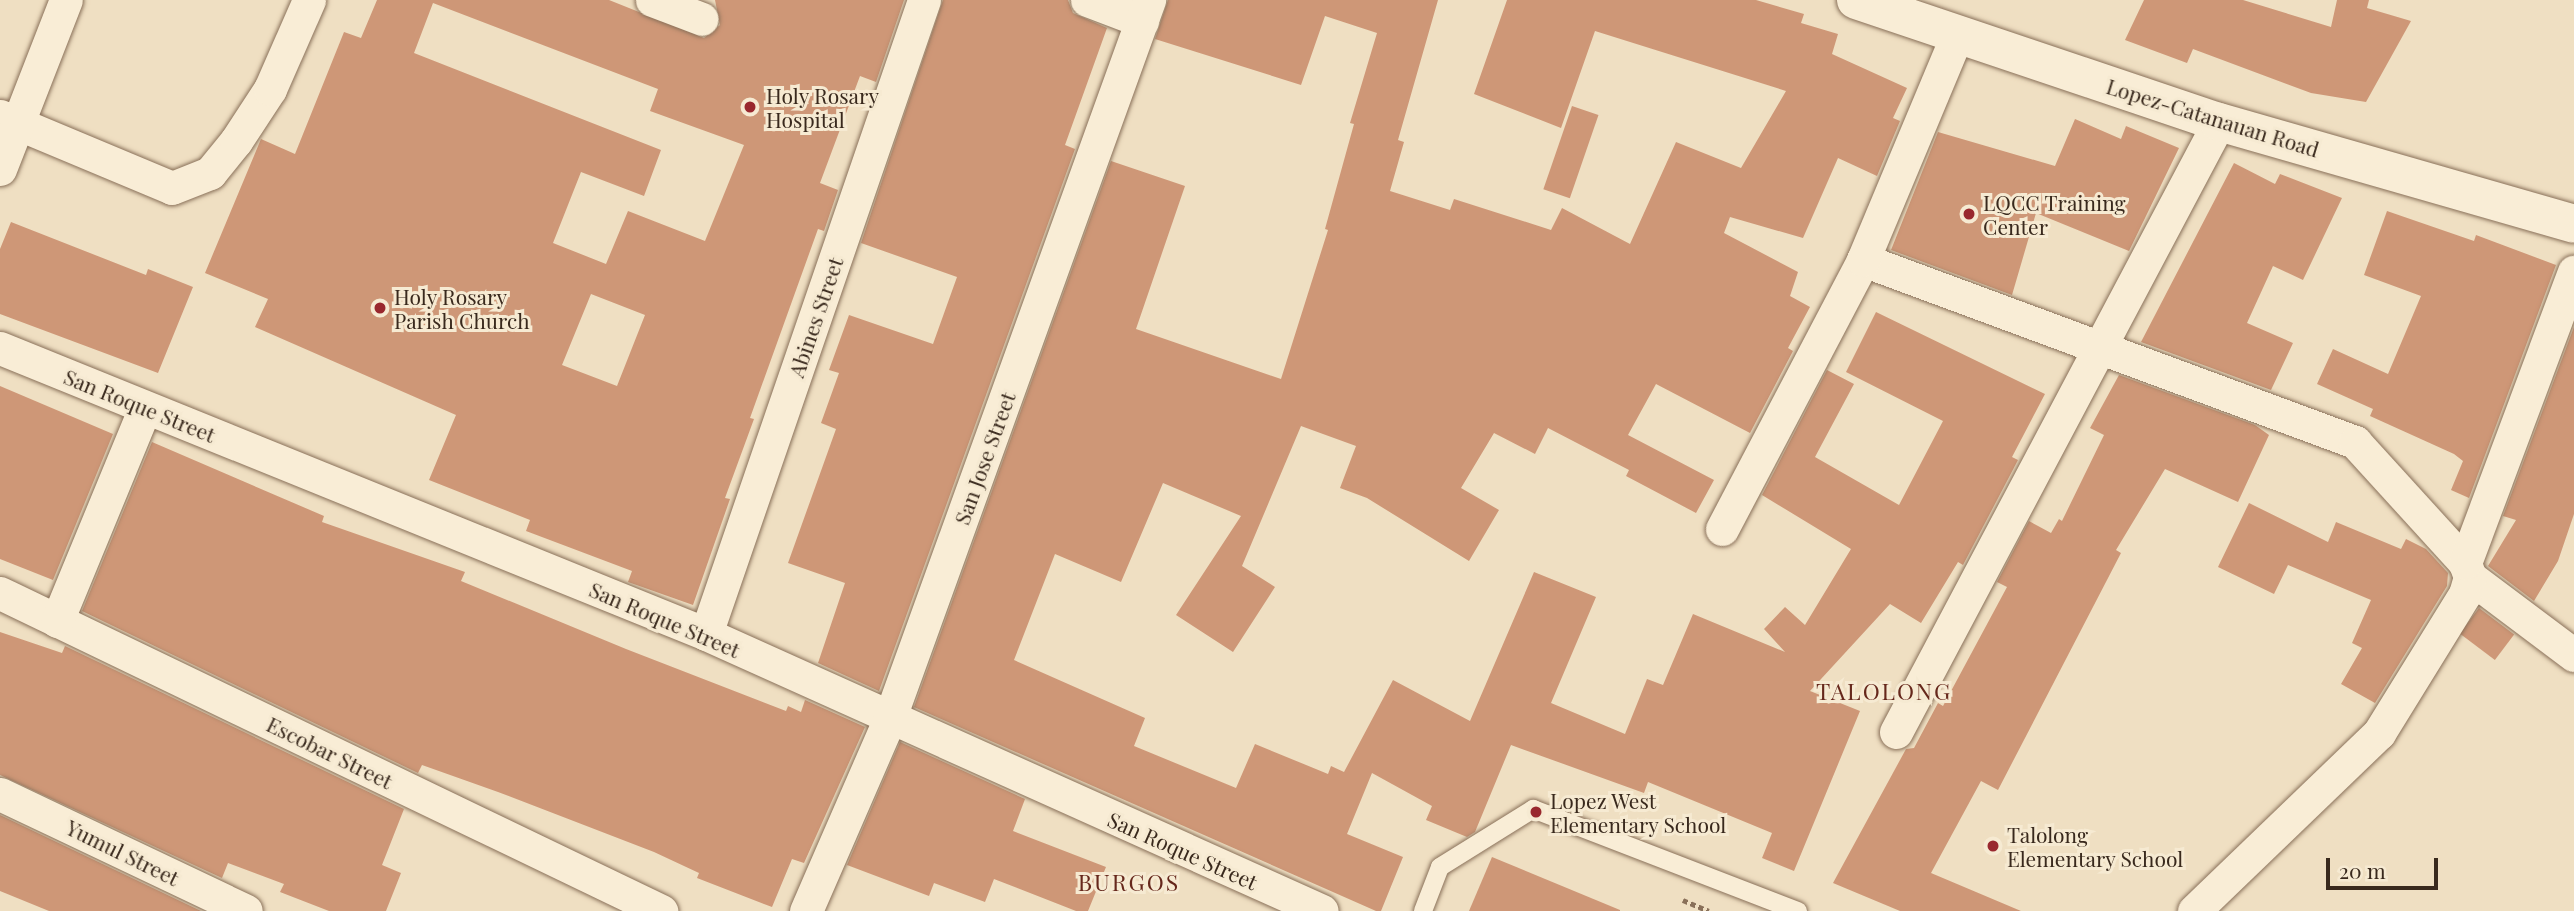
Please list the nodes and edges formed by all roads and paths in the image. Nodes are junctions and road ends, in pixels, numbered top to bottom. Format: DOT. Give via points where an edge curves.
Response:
graph roads {
  1 [pos="66,0"];
  2 [pos="309,0"];
  3 [pos="652,0"];
  4 [pos="924,0"];
  5 [pos="1087,0"];
  6 [pos="1856,0"];
  7 [pos="1145,11"];
  8 [pos="702,19"];
  9 [pos="1957,35"];
  10 [pos="10,120"];
  11 [pos="2219,122"];
  12 [pos="0,169"];
  13 [pos="2574,224"];
  14 [pos="1863,260"];
  15 [pos="2574,272"];
  16 [pos="2104,346"];
  17 [pos="0,348"];
  18 [pos="145,407"];
  19 [pos="1722,529"];
  20 [pos="2467,570"];
  21 [pos="0,593"];
  22 [pos="57,621"];
  23 [pos="706,634"];
  24 [pos="2574,654"];
  25 [pos="889,720"];
  26 [pos="1896,732"];
  27 [pos="0,794"];
  28 [pos="246,911"];
  29 [pos="661,911"];
  30 [pos="806,911"];
  31 [pos="1322,911"];
  32 [pos="1423,911"];
  33 [pos="1798,911"];
  34 [pos="2194,911"];
  1 -- 10 [label="street"];
  2 -- 10 [label="street" via="270,89 210,173 172,188"];
  3 -- 8 [label="street"];
  4 -- 23 [label="street, Abines Street"];
  5 -- 7 [label="street"];
  6 -- 9 [label="main road, Lopez-Catanauan Road"];
  7 -- 25 [label="street, San Jose Street"];
  9 -- 11 [label="main road, Lopez-Catanauan Road"];
  9 -- 14 [label="street"];
  10 -- 12 [label="street"];
  11 -- 13 [label="main road, Lopez-Catanauan Road"];
  11 -- 16 [label="street"];
  14 -- 16 [label="street"];
  14 -- 19 [label="street"];
  15 -- 20 [label="street"];
  16 -- 20 [label="street" via="2355,442"];
  16 -- 26 [label="street"];
  17 -- 18 [label="street, San Roque Street"];
  18 -- 22 [label="street"];
  18 -- 23 [label="street, San Roque Street"];
  20 -- 24 [label="street"];
  20 -- 34 [label="street" via="2465,594 2379,733"];
  21 -- 22 [label="street, Escobar Street"];
  22 -- 29 [label="street, Escobar Street"];
  23 -- 25 [label="street, San Roque Street"];
  25 -- 30 [label="street, San Jose Street"];
  25 -- 31 [label="street, San Roque Street"];
  27 -- 28 [label="street, Yumul Street"];
  32 -- 33 [label="lane" via="1440,867 1533,809"];
}
